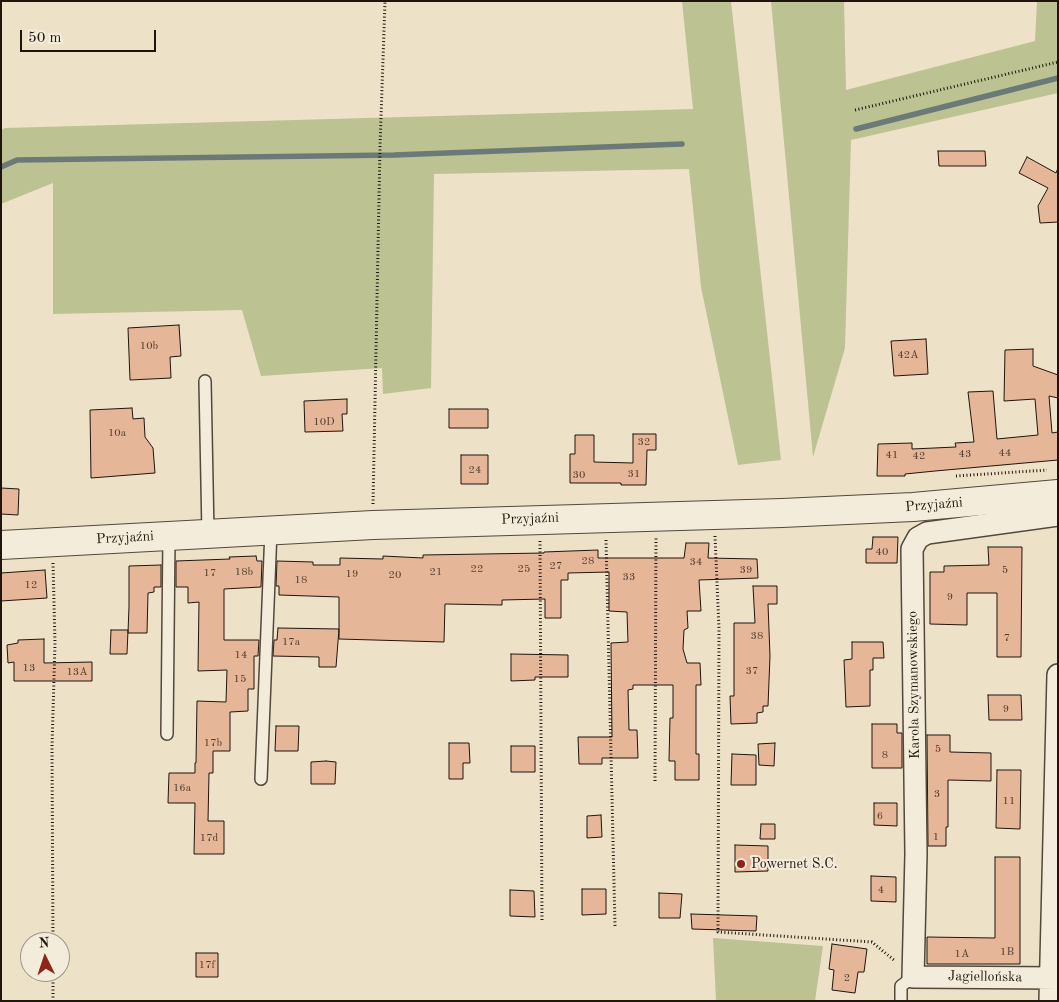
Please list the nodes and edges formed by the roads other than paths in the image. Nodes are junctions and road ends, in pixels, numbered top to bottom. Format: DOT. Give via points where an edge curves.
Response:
graph roads {
  1 [pos="205,381"];
  2 [pos="1056,482"];
  3 [pos="1058,515"];
  4 [pos="270,530"];
  5 [pos="208,534"];
  6 [pos="169,536"];
  7 [pos="1,545"];
  8 [pos="1058,675"];
  9 [pos="167,734"];
  10 [pos="261,779"];
  11 [pos="1056,893"];
  12 [pos="912,977"];
  13 [pos="1054,978"];
  14 [pos="901,1001"];
  15 [pos="1050,1001"];
  1 -- 5 [label="lane"];
  2 -- 4 [label="street, Przyjaźni" via="913,507"];
  3 -- 12 [label="street, Karola Szymanowskiego" via="927,533 918,538 912,549 916,854"];
  4 -- 5 [label="street, Przyjaźni"];
  4 -- 10 [label="lane"];
  5 -- 6 [label="street, Przyjaźni"];
  6 -- 7 [label="street, Przyjaźni"];
  6 -- 9 [label="lane"];
  8 -- 11 [label="street"];
  11 -- 13 [label="street"];
  12 -- 13 [label="street, Jagiellońska"];
  12 -- 14 [label="lane" via="901,986"];
  13 -- 15 [label="street"];
}
